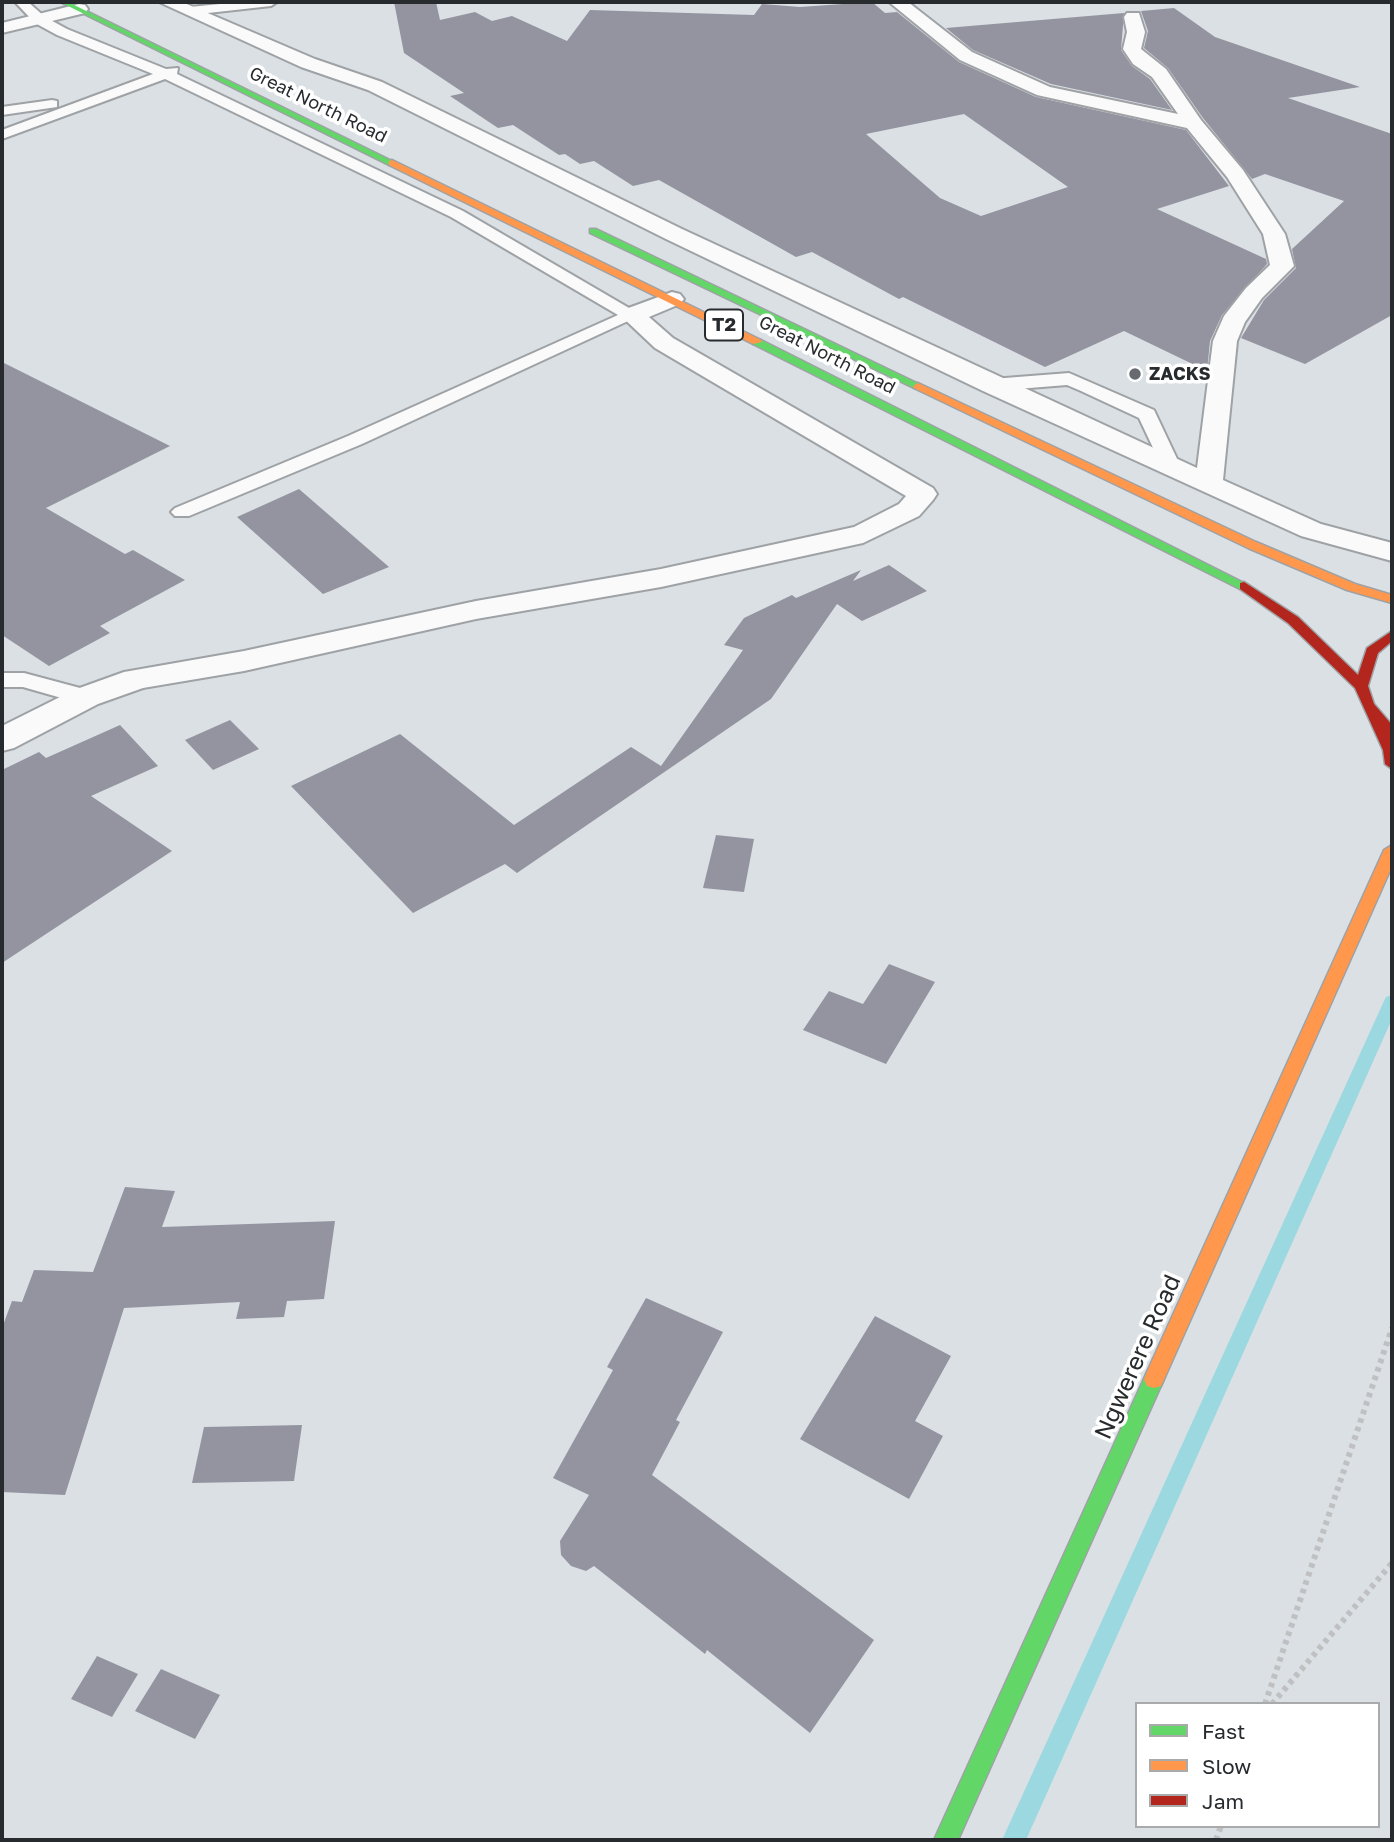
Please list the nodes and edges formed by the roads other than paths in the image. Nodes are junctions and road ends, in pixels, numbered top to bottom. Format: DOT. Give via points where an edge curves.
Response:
graph roads {
  1 [pos="21,2"];
  2 [pos="271,2"];
  3 [pos="898,2"];
  4 [pos="71,6"];
  5 [pos="179,6"];
  6 [pos="1133,17"];
  7 [pos="40,20"];
  8 [pos="2,28"];
  9 [pos="193,65"];
  10 [pos="166,74"];
  11 [pos="100,98"];
  12 [pos="2,111"];
  13 [pos="1194,124"];
  14 [pos="2,135"];
  15 [pos="575,222"];
  16 [pos="673,299"];
  17 [pos="632,315"];
  18 [pos="992,385"];
  19 [pos="1168,463"];
  20 [pos="1209,482"];
  21 [pos="182,512"];
  22 [pos="1392,552"];
  23 [pos="1392,599"];
  24 [pos="1392,635"];
  25 [pos="2,680"];
  26 [pos="1361,687"];
  27 [pos="86,697"];
  28 [pos="1368,705"];
  29 [pos="1392,734"];
  30 [pos="2,740"];
  31 [pos="1392,764"];
  32 [pos="1392,849"];
  33 [pos="1392,883"];
  34 [pos="1373,892"];
  35 [pos="946,1840"];
  1 -- 7 [label="lane"];
  2 -- 5 [label="lane"];
  3 -- 13 [label="street" via="966,56 1044,91"];
  4 -- 7 [label="street"];
  4 -- 9 [label="main road, Great North Road / T2"];
  5 -- 18 [label="street" via="308,64 375,86"];
  6 -- 13 [label="street" via="1132,49 1159,73"];
  7 -- 8 [label="street"];
  7 -- 10 [label="lane"];
  9 -- 10 [label="lane"];
  9 -- 16 [label="main road, Great North Road / T2"];
  10 -- 11 [label="lane"];
  10 -- 17 [label="lane" via="457,214"];
  11 -- 12 [label="lane"];
  11 -- 14 [label="lane"];
  13 -- 20 [label="street" via="1236,174 1273,234 1282,266 1240,312 1225,341"];
  15 -- 23 [label="main road, Great North Road / T2" via="1252,545 1351,587"];
  16 -- 17 [label="street"];
  16 -- 26 [label="main road, Great North Road / T2" via="1253,591 1293,620"];
  17 -- 21 [label="lane"];
  17 -- 27 [label="street" via="664,343 923,494 909,510 863,534 661,578 476,610 244,661 136,679"];
  18 -- 19 [label="street"];
  18 -- 19 [label="lane" via="1069,379 1112,398 1147,414"];
  19 -- 20 [label="street"];
  20 -- 22 [label="street" via="1311,530"];
  24 -- 26 [label="main road" via="1372,651"];
  25 -- 27 [label="lane" via="24,680"];
  26 -- 28 [label="main road"];
  27 -- 30 [label="street"];
  28 -- 29 [label="main road"];
  28 -- 31 [label="main road"];
  32 -- 34 [label="main road, Ngwerere Road"];
  33 -- 34 [label="main road"];
  34 -- 35 [label="main road, Ngwerere Road"];
}
